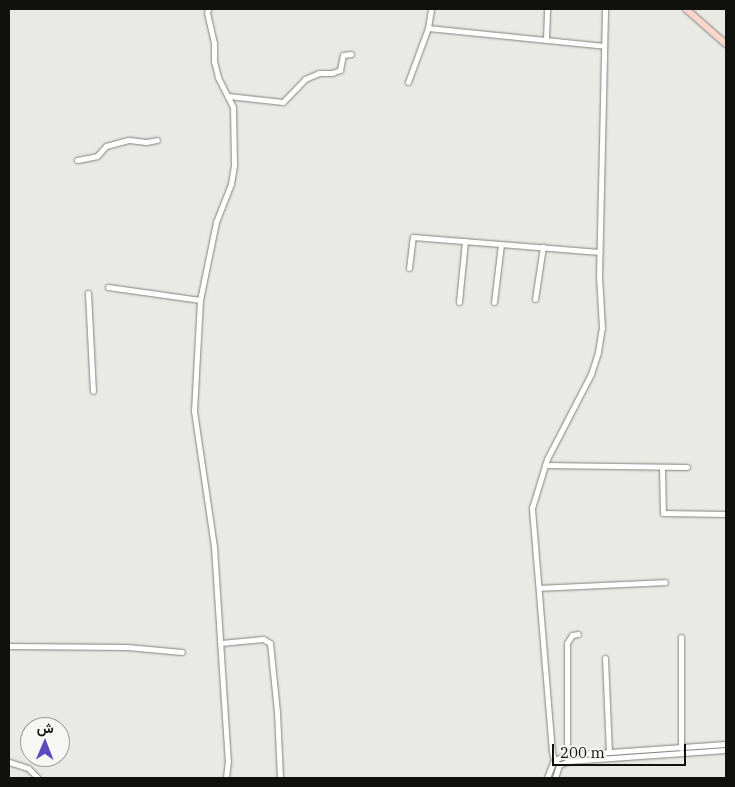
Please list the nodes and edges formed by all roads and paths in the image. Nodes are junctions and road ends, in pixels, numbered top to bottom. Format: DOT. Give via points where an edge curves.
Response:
graph roads {
  1 [pos="431,9"];
  2 [pos="547,9"];
  3 [pos="605,9"];
  4 [pos="686,9"];
  5 [pos="206,10"];
  6 [pos="428,28"];
  7 [pos="546,39"];
  8 [pos="726,44"];
  9 [pos="604,46"];
  10 [pos="351,54"];
  11 [pos="408,82"];
  12 [pos="228,96"];
  13 [pos="156,140"];
  14 [pos="76,160"];
  15 [pos="465,241"];
  16 [pos="501,244"];
  17 [pos="543,247"];
  18 [pos="600,252"];
  19 [pos="409,268"];
  20 [pos="108,287"];
  21 [pos="88,293"];
  22 [pos="535,299"];
  23 [pos="200,300"];
  24 [pos="458,302"];
  25 [pos="494,302"];
  26 [pos="93,391"];
  27 [pos="545,465"];
  28 [pos="662,467"];
  29 [pos="687,467"];
  30 [pos="726,514"];
  31 [pos="665,582"];
  32 [pos="539,588"];
  33 [pos="578,634"];
  34 [pos="682,637"];
  35 [pos="221,643"];
  36 [pos="9,646"];
  37 [pos="182,652"];
  38 [pos="605,658"];
  39 [pos="726,744"];
  40 [pos="681,748"];
  41 [pos="726,750"];
  42 [pos="609,752"];
  43 [pos="567,755"];
  44 [pos="554,760"];
  45 [pos="9,762"];
  46 [pos="560,766"];
  47 [pos="38,778"];
  48 [pos="226,778"];
  49 [pos="280,778"];
  50 [pos="547,778"];
  51 [pos="555,778"];
  1 -- 6 [label="street"];
  2 -- 7 [label="street"];
  3 -- 9 [label="street"];
  4 -- 8 [label="main road"];
  5 -- 12 [label="street" via="218,77"];
  6 -- 7 [label="street"];
  6 -- 11 [label="street"];
  7 -- 9 [label="street"];
  9 -- 18 [label="street"];
  10 -- 12 [label="street" via="344,55 340,70 305,79 283,102"];
  12 -- 23 [label="street" via="234,125 234,164 231,184 216,222"];
  13 -- 14 [label="street" via="129,140 106,146 97,156"];
  15 -- 16 [label="street"];
  15 -- 19 [label="street" via="413,237"];
  15 -- 24 [label="street"];
  16 -- 17 [label="street"];
  16 -- 25 [label="street"];
  17 -- 18 [label="street"];
  17 -- 22 [label="street"];
  18 -- 27 [label="street" via="602,328 598,352 591,374"];
  20 -- 23 [label="street"];
  21 -- 26 [label="street"];
  23 -- 35 [label="street" via="194,410 214,547"];
  27 -- 28 [label="street"];
  27 -- 32 [label="street" via="532,508"];
  28 -- 29 [label="street"];
  28 -- 30 [label="street" via="663,513"];
  31 -- 32 [label="street"];
  32 -- 44 [label="street"];
  33 -- 43 [label="street" via="572,635 567,643"];
  34 -- 40 [label="street"];
  35 -- 48 [label="street" via="228,761"];
  35 -- 49 [label="street" via="263,639 270,643"];
  36 -- 37 [label="street" via="127,647"];
  38 -- 42 [label="street"];
  39 -- 40 [label="street"];
  40 -- 42 [label="street"];
  41 -- 46 [label="street" via="577,760"];
  42 -- 43 [label="street"];
  43 -- 44 [label="street"];
  44 -- 46 [label="street"];
  44 -- 50 [label="street"];
  45 -- 47 [label="street" via="28,768"];
  46 -- 51 [label="street"];
}
